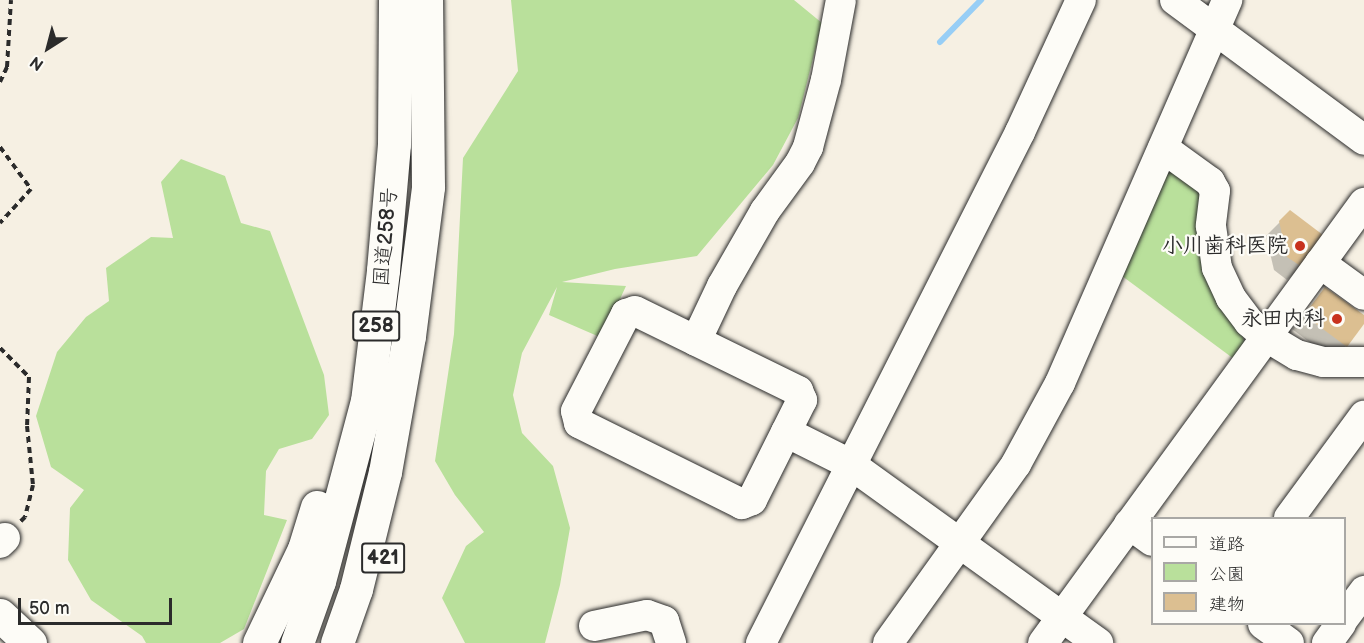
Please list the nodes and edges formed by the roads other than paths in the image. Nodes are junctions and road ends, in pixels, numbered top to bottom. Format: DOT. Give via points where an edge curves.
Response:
graph roads {
  1 [pos="395,0"];
  2 [pos="426,0"];
  3 [pos="841,0"];
  4 [pos="1081,0"];
  5 [pos="1175,0"];
  6 [pos="1227,0"];
  7 [pos="1215,29"];
  8 [pos="1364,140"];
  9 [pos="1163,148"];
  10 [pos="1364,203"];
  11 [pos="1320,263"];
  12 [pos="1364,295"];
  13 [pos="1265,336"];
  14 [pos="696,341"];
  15 [pos="1364,362"];
  16 [pos="367,401"];
  17 [pos="1364,416"];
  18 [pos="786,432"];
  19 [pos="850,464"];
  20 [pos="385,472"];
  21 [pos="1151,517"];
  22 [pos="1151,517"];
  23 [pos="1290,517"];
  24 [pos="1141,533"];
  25 [pos="961,545"];
  26 [pos="1364,591"];
  27 [pos="0,615"];
  28 [pos="1346,615"];
  29 [pos="1062,617"];
  30 [pos="1264,625"];
  31 [pos="1340,625"];
  32 [pos="594,626"];
  33 [pos="30,643"];
  34 [pos="259,643"];
  35 [pos="297,643"];
  36 [pos="338,643"];
  37 [pos="361,643"];
  38 [pos="671,643"];
  39 [pos="761,643"];
  40 [pos="888,643"];
  41 [pos="1043,643"];
  42 [pos="1098,643"];
  43 [pos="1289,643"];
  44 [pos="1327,643"];
  1 -- 16 [label="highway, 国道258号 / 258" via="394,144"];
  2 -- 20 [label="highway, 国道258号 / 258" via="428,187 409,336"];
  3 -- 14 [label="street" via="808,147 765,211"];
  4 -- 19 [label="street" via="1020,132"];
  5 -- 7 [label="street"];
  6 -- 7 [label="street"];
  7 -- 8 [label="street"];
  7 -- 9 [label="street"];
  9 -- 13 [label="street" via="1210,182 1215,191 1212,226 1217,268 1240,310"];
  9 -- 25 [label="street" via="1060,383 1016,464"];
  10 -- 11 [label="street"];
  11 -- 12 [label="street"];
  11 -- 13 [label="street"];
  13 -- 15 [label="street" via="1309,359"];
  13 -- 22 [label="street"];
  14 -- 18 [label="street" via="798,391 802,399"];
  14 -- 18 [label="street" via="636,311 626,314 576,411 579,423 742,504 752,500"];
  16 -- 34 [label="highway" via="332,457 304,549"];
  16 -- 35 [label="highway, 国道258号 / 258" via="319,581"];
  17 -- 23 [label="street"];
  18 -- 19 [label="street"];
  19 -- 25 [label="street"];
  19 -- 39 [label="street"];
  20 -- 36 [label="highway, 国道258号 / 258" via="356,589"];
  20 -- 37 [label="highway, 421" via="389,533"];
  21 -- 24 [label="street"];
  24 -- 29 [label="street"];
  25 -- 29 [label="street"];
  25 -- 40 [label="street"];
  26 -- 28 [label="street"];
  27 -- 33 [label="highway"];
  29 -- 41 [label="street"];
  29 -- 42 [label="street"];
  30 -- 43 [label="street"];
  31 -- 44 [label="street"];
  32 -- 38 [label="street" via="647,615 664,621"];
}
